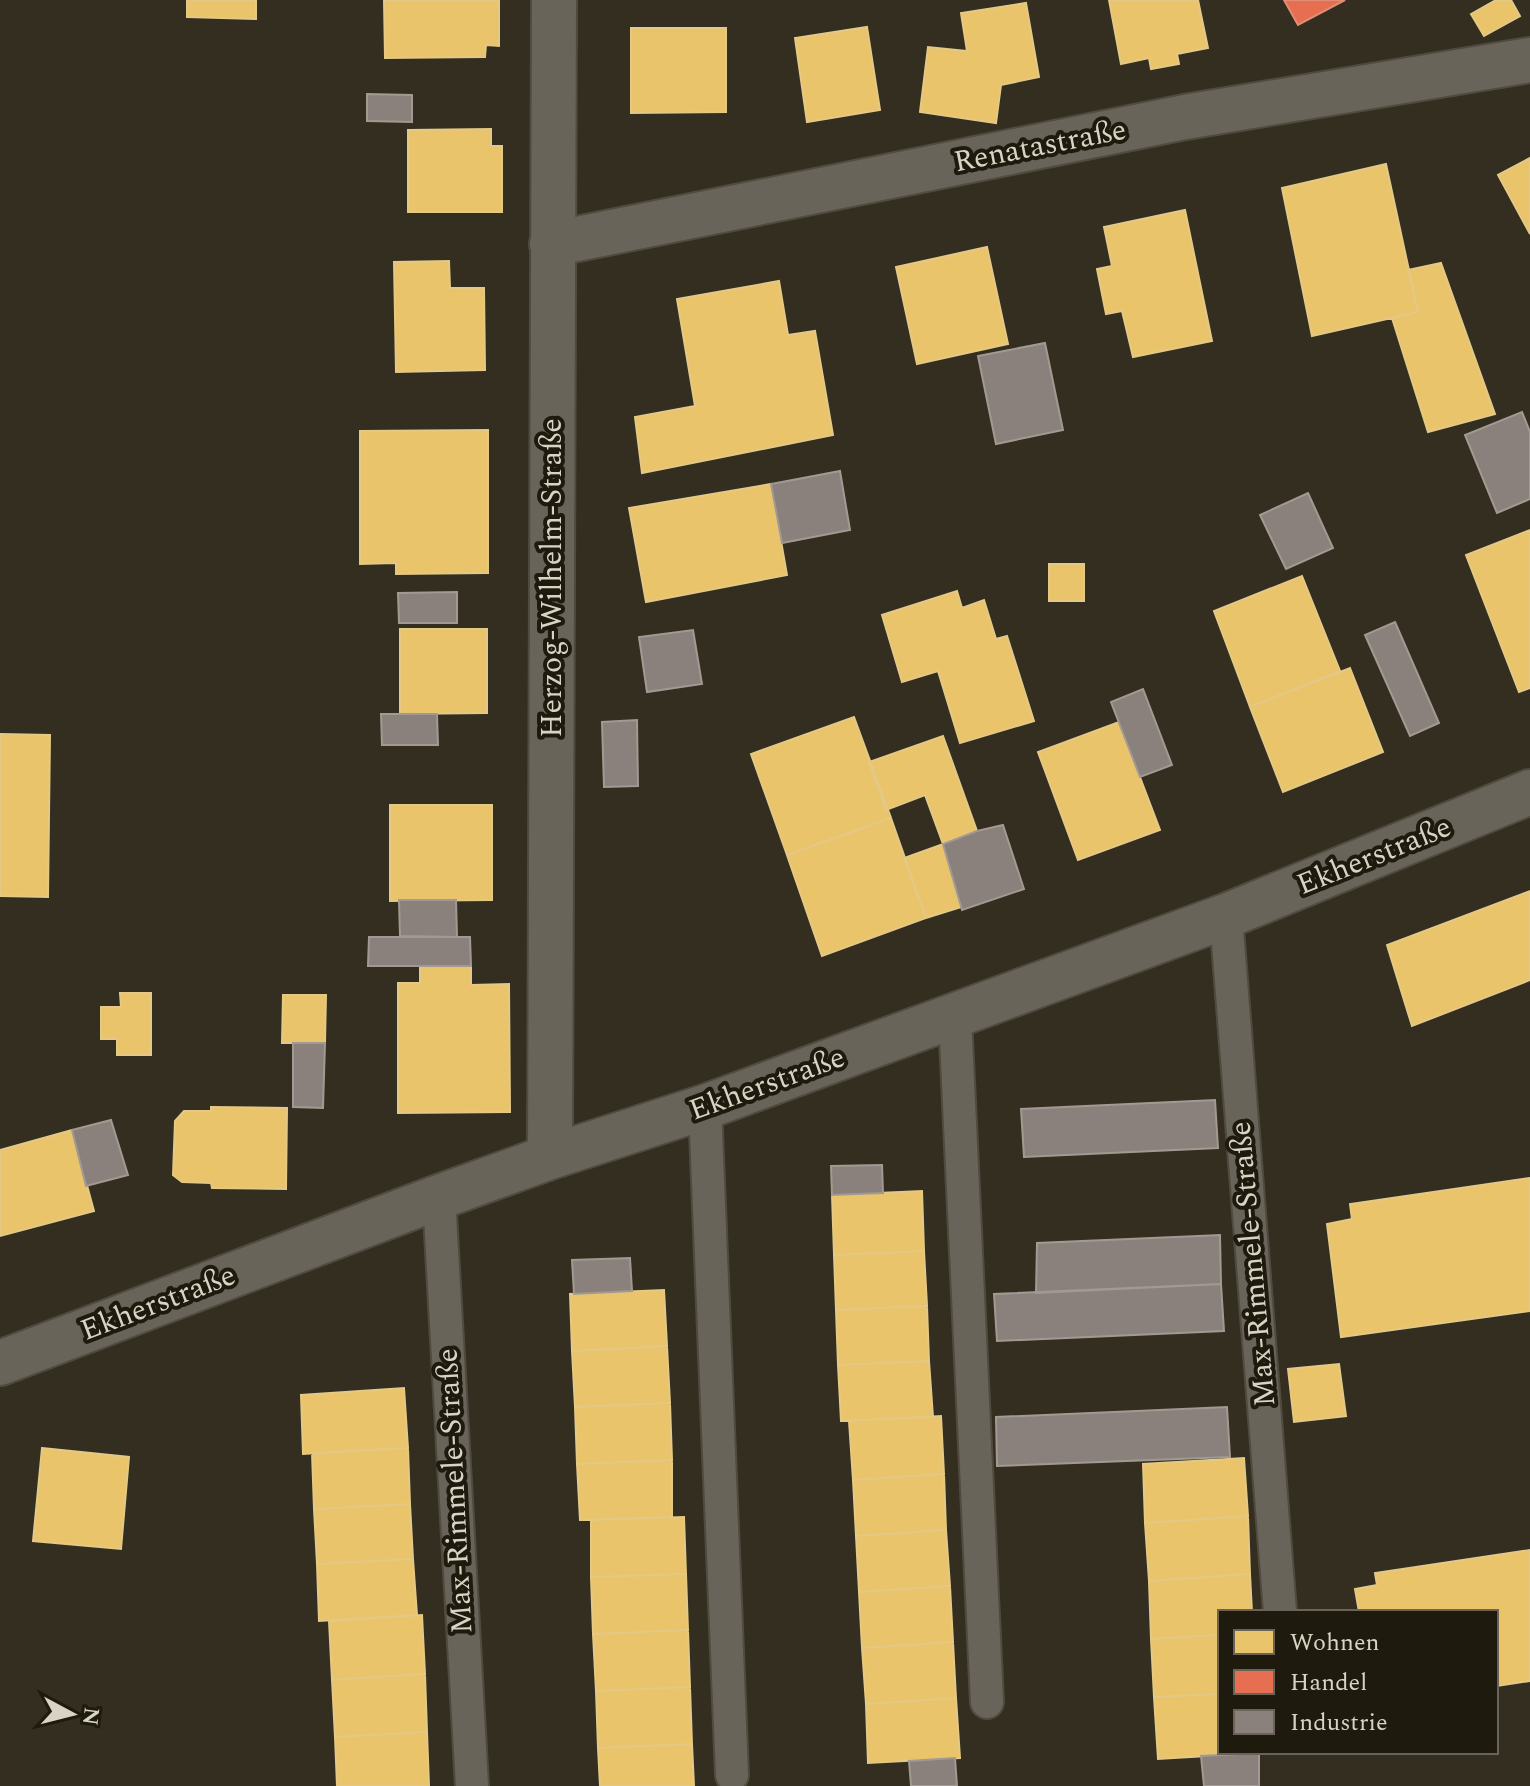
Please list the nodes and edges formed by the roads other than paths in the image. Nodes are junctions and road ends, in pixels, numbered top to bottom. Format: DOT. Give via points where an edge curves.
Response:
graph roads {
  1 [pos="554,0"];
  2 [pos="1530,60"];
  3 [pos="552,244"];
  4 [pos="1530,792"];
  5 [pos="1226,916"];
  6 [pos="955,1017"];
  7 [pos="705,1107"];
  8 [pos="550,1157"];
  9 [pos="439,1197"];
  10 [pos="0,1363"];
  11 [pos="1280,1610"];
  12 [pos="987,1702"];
  13 [pos="732,1775"];
  14 [pos="472,1786"];
  1 -- 3 [label="street, Herzog-Wilhelm-Straße"];
  2 -- 3 [label="street, Renatastraße" via="1185,117"];
  3 -- 8 [label="street, Herzog-Wilhelm-Straße"];
  4 -- 5 [label="street, Ekherstraße"];
  5 -- 6 [label="street, Ekherstraße"];
  5 -- 11 [label="lane, Max-Rimmele-Straße"];
  6 -- 7 [label="street, Ekherstraße"];
  6 -- 12 [label="lane"];
  7 -- 8 [label="street, Ekherstraße"];
  7 -- 13 [label="lane"];
  8 -- 9 [label="street, Ekherstraße"];
  9 -- 10 [label="street, Ekherstraße"];
  9 -- 14 [label="lane, Max-Rimmele-Straße"];
}
